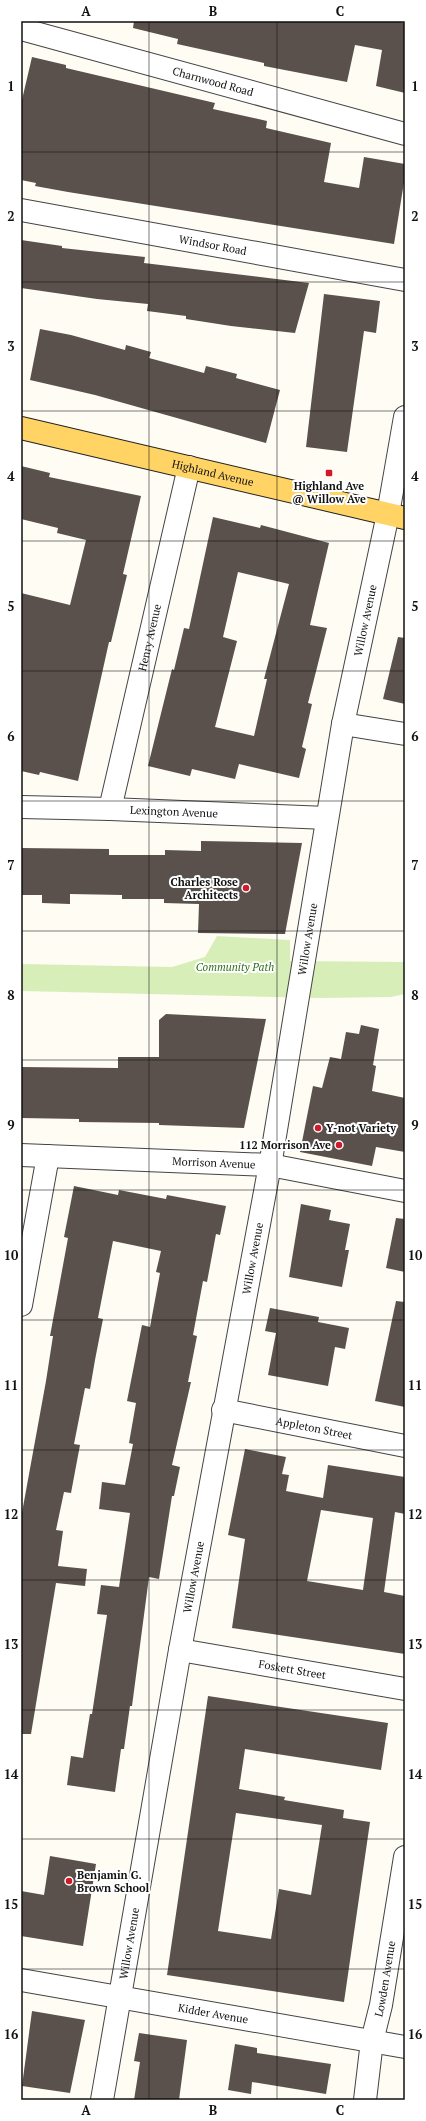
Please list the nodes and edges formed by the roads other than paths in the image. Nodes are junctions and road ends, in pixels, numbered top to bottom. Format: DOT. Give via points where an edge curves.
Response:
graph roads {
  1 [pos="21,29"];
  2 [pos="405,134"];
  3 [pos="21,210"];
  4 [pos="405,280"];
  5 [pos="405,417"];
  6 [pos="21,428"];
  7 [pos="189,467"];
  8 [pos="396,516"];
  9 [pos="343,724"];
  10 [pos="405,734"];
  11 [pos="21,807"];
  12 [pos="110,809"];
  13 [pos="327,818"];
  14 [pos="21,1155"];
  15 [pos="48,1156"];
  16 [pos="270,1165"];
  17 [pos="405,1191"];
  18 [pos="21,1305"];
  19 [pos="224,1410"];
  20 [pos="405,1446"];
  21 [pos="180,1650"];
  22 [pos="405,1689"];
  23 [pos="405,1857"];
  24 [pos="21,1980"];
  25 [pos="120,1998"];
  26 [pos="372,2041"];
  27 [pos="405,2047"];
  28 [pos="102,2100"];
  29 [pos="365,2100"];
  1 -- 2 [label="street, Charnwood Road"];
  3 -- 4 [label="street, Windsor Road"];
  5 -- 8 [label="street, Willow Avenue"];
  6 -- 7 [label="main road, Highland Avenue"];
  7 -- 8 [label="main road, Highland Avenue"];
  7 -- 12 [label="street, Henry Avenue"];
  8 -- 9 [label="street, Willow Avenue"];
  9 -- 10 [label="street"];
  9 -- 13 [label="street, Willow Avenue"];
  11 -- 12 [label="street, Lexington Avenue"];
  12 -- 13 [label="street, Lexington Avenue"];
  13 -- 16 [label="street, Willow Avenue"];
  14 -- 15 [label="street, Morrison Avenue"];
  15 -- 16 [label="street, Morrison Avenue"];
  15 -- 18 [label="street"];
  16 -- 17 [label="street, Morrison Avenue"];
  16 -- 19 [label="street, Willow Avenue"];
  19 -- 20 [label="street, Appleton Street"];
  19 -- 21 [label="street, Willow Avenue"];
  21 -- 22 [label="street, Foskett Street"];
  21 -- 25 [label="street, Willow Avenue"];
  23 -- 26 [label="street, Lowden Avenue" via="381,2005"];
  24 -- 25 [label="street, Kidder Avenue"];
  25 -- 26 [label="street, Kidder Avenue"];
  25 -- 28 [label="street, Willow Avenue"];
  26 -- 27 [label="street, Kidder Avenue"];
  26 -- 29 [label="street, Lowden Avenue"];
}
